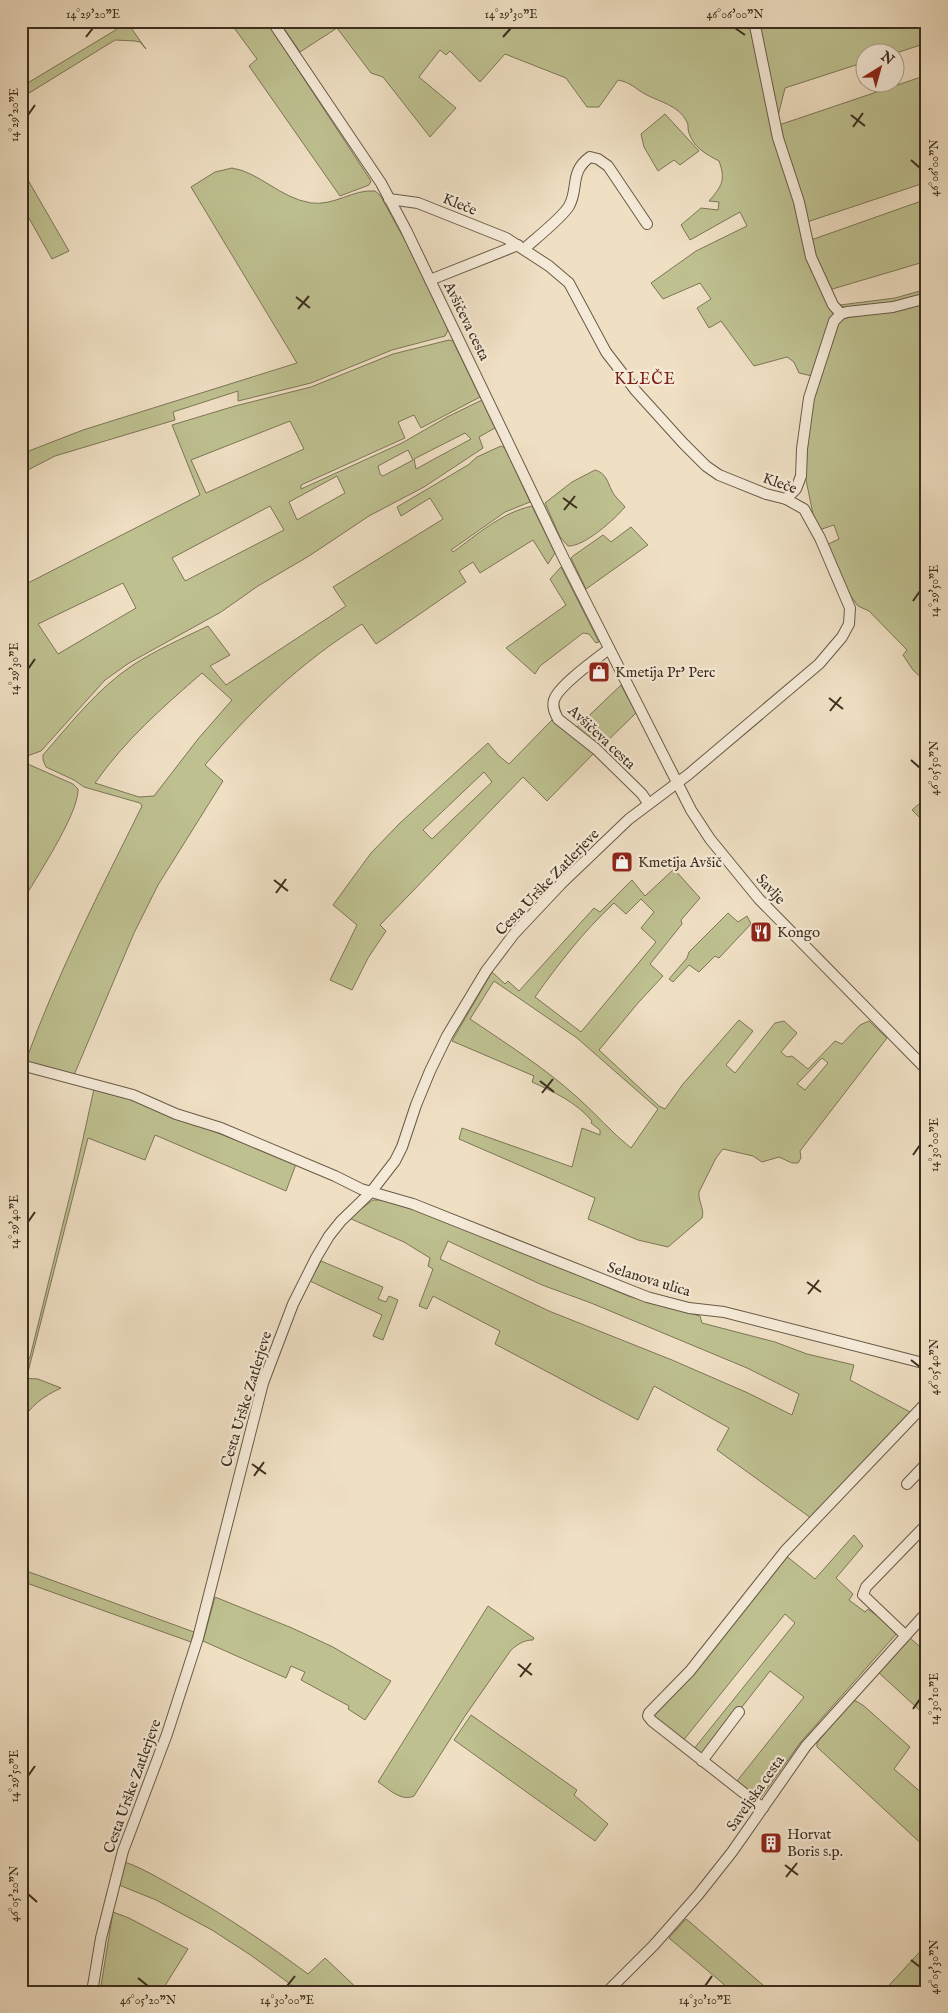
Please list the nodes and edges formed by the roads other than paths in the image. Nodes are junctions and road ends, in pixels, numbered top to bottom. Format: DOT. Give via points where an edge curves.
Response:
graph roads {
  1 [pos="272,21"];
  2 [pos="754,21"];
  3 [pos="390,199"];
  4 [pos="647,224"];
  5 [pos="521,247"];
  6 [pos="430,280"];
  7 [pos="927,298"];
  8 [pos="841,314"];
  9 [pos="786,499"];
  10 [pos="609,649"];
  11 [pos="677,783"];
  12 [pos="648,803"];
  13 [pos="21,1065"];
  14 [pos="926,1067"];
  15 [pos="371,1192"];
  16 [pos="927,1364"];
  17 [pos="927,1402"];
  18 [pos="927,1463"];
  19 [pos="907,1484"];
  20 [pos="927,1524"];
  21 [pos="927,1612"];
  22 [pos="906,1635"];
  23 [pos="739,1712"];
  24 [pos="702,1760"];
  25 [pos="763,1808"];
  26 [pos="608,1991"];
  27 [pos="92,1992"];
  1 -- 3 [label="street, Avšičeva cesta"];
  2 -- 8 [label="street" via="778,138 799,202 811,257 833,305"];
  3 -- 5 [label="street, Kleče" via="418,203"];
  3 -- 6 [label="street, Avšičeva cesta"];
  4 -- 5 [label="street" via="608,166 590,157 578,172 569,206"];
  5 -- 6 [label="street"];
  5 -- 9 [label="street, Kleče" via="569,283 606,352 636,391 706,466 718,475"];
  6 -- 10 [label="street, Avšičeva cesta"];
  7 -- 8 [label="street" via="893,307"];
  8 -- 9 [label="street" via="834,321 827,339 809,398 801,476 796,489"];
  9 -- 11 [label="street, Kleče" via="808,515 850,608 849,624 820,664"];
  10 -- 11 [label="street, Avšičeva cesta"];
  10 -- 12 [label="street, Avšičeva cesta" via="561,689 554,700 555,713 564,725 616,768"];
  11 -- 12 [label="street, Cesta Urške Zatlerjeve"];
  11 -- 14 [label="street, Savlje" via="702,828 741,879"];
  12 -- 15 [label="street, Cesta Urške Zatlerjeve" via="536,910 486,971 430,1071 395,1161"];
  13 -- 15 [label="street, Selanova ulica" via="133,1095 176,1114 221,1128"];
  15 -- 16 [label="street, Selanova ulica" via="413,1204 647,1297 689,1308 724,1312"];
  15 -- 27 [label="street, Cesta Urške Zatlerjeve" via="328,1236 276,1345 243,1458 198,1638 167,1734 123,1851 101,1938"];
  17 -- 24 [label="street" via="791,1544 690,1671 649,1712 652,1721"];
  18 -- 19 [label="street"];
  20 -- 22 [label="street" via="866,1587 863,1595"];
  21 -- 22 [label="street, Saveljska cesta"];
  22 -- 25 [label="street, Saveljska cesta" via="806,1746"];
  23 -- 24 [label="street"];
  24 -- 25 [label="street"];
  25 -- 26 [label="street, Saveljska cesta" via="693,1902"];
}
